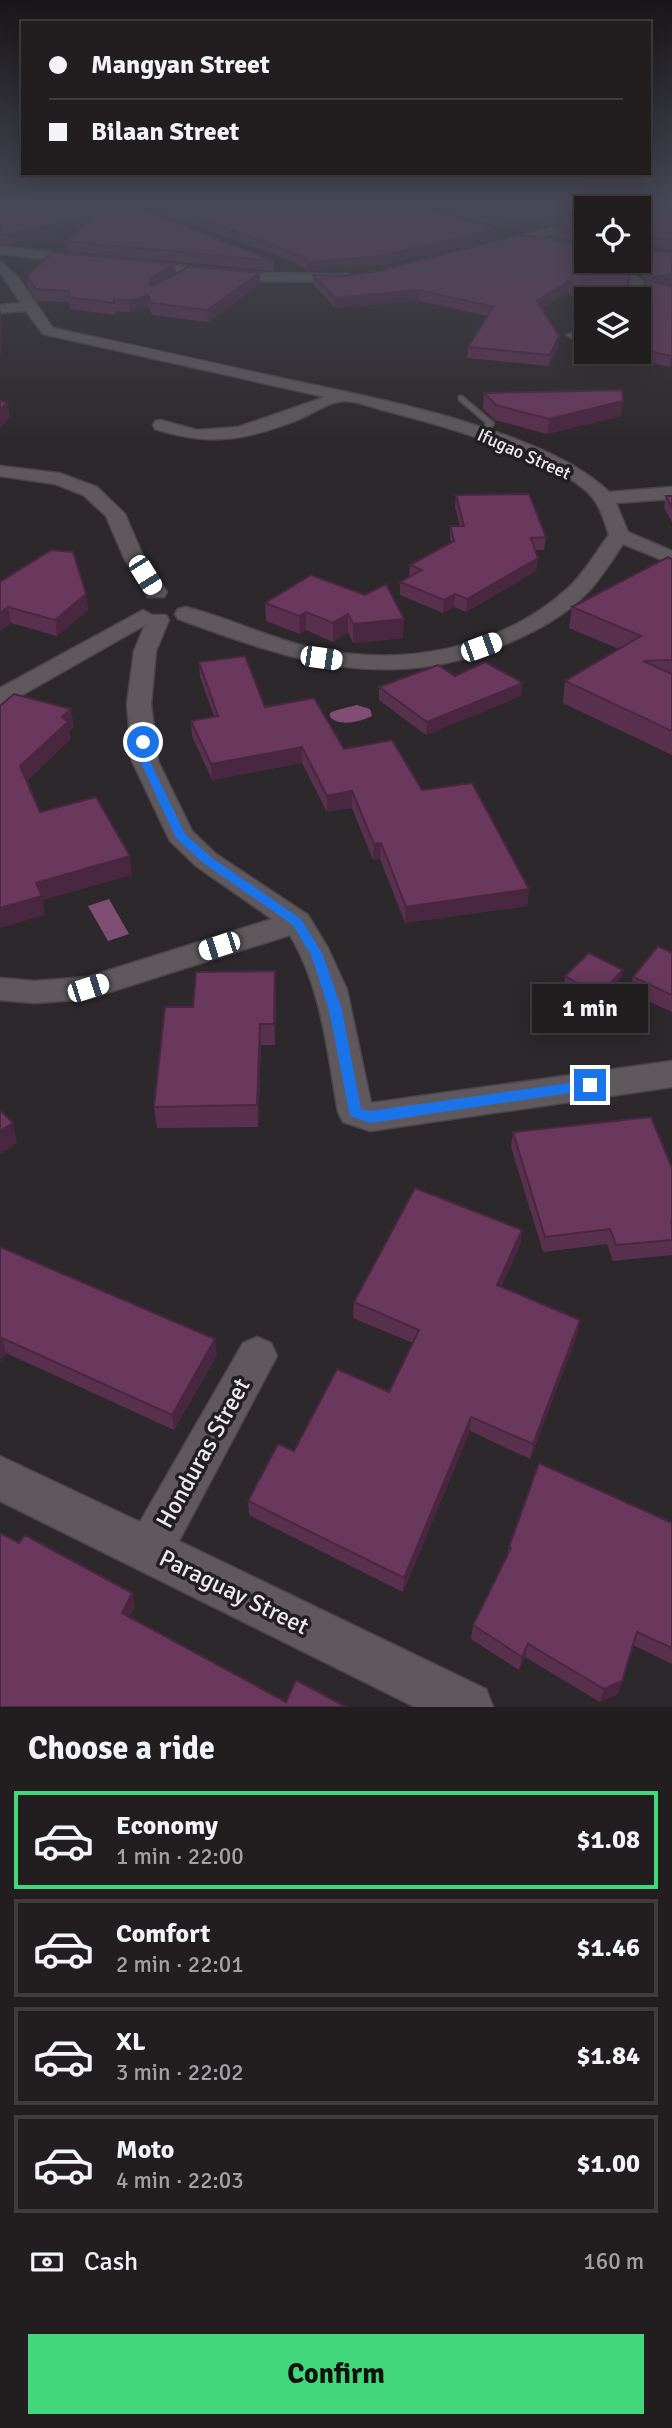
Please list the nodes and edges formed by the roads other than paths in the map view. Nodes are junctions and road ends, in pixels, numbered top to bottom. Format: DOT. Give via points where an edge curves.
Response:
graph roads {
  1 [pos="21,285"];
  2 [pos="30,307"];
  3 [pos="0,309"];
  4 [pos="342,396"];
  5 [pos="462,398"];
  6 [pos="161,425"];
  7 [pos="483,436"];
  8 [pos="0,471"];
  9 [pos="672,493"];
  10 [pos="604,498"];
  11 [pos="618,535"];
  12 [pos="672,558"];
  13 [pos="175,597"];
  14 [pos="151,618"];
  15 [pos="0,698"];
  16 [pos="297,922"];
  17 [pos="0,989"];
  18 [pos="672,1074"];
  19 [pos="257,1356"];
  20 [pos="0,1478"];
  21 [pos="149,1551"];
  22 [pos="468,1707"];
  1 -- 2 [label="street, Ifugao Street"];
  2 -- 3 [label="street"];
  2 -- 4 [label="street, Ifugao Street" via="48,331 60,335"];
  4 -- 6 [label="street" via="227,434 198,435"];
  4 -- 7 [label="street, Ifugao Street" via="430,417"];
  5 -- 7 [label="lane" via="491,423"];
  7 -- 10 [label="street, Ifugao Street" via="547,460"];
  8 -- 13 [label="street" via="59,479 90,491 115,514 134,558"];
  9 -- 10 [label="street"];
  10 -- 11 [label="street"];
  11 -- 12 [label="street"];
  11 -- 13 [label="street" via="581,587 547,615 497,641 420,662 380,666 271,645"];
  13 -- 14 [label="street"];
  13 -- 14 [label="street" via="135,601 134,610"];
  14 -- 15 [label="street"];
  14 -- 16 [label="street" via="139,704 145,761 162,799 180,835 206,860"];
  16 -- 17 [label="street" via="88,988"];
  16 -- 18 [label="street" via="331,990 353,1110 370,1117"];
  19 -- 21 [label="street, Honduras Street"];
  20 -- 21 [label="street, Paraguay Street"];
  21 -- 22 [label="street, Paraguay Street"];
}
